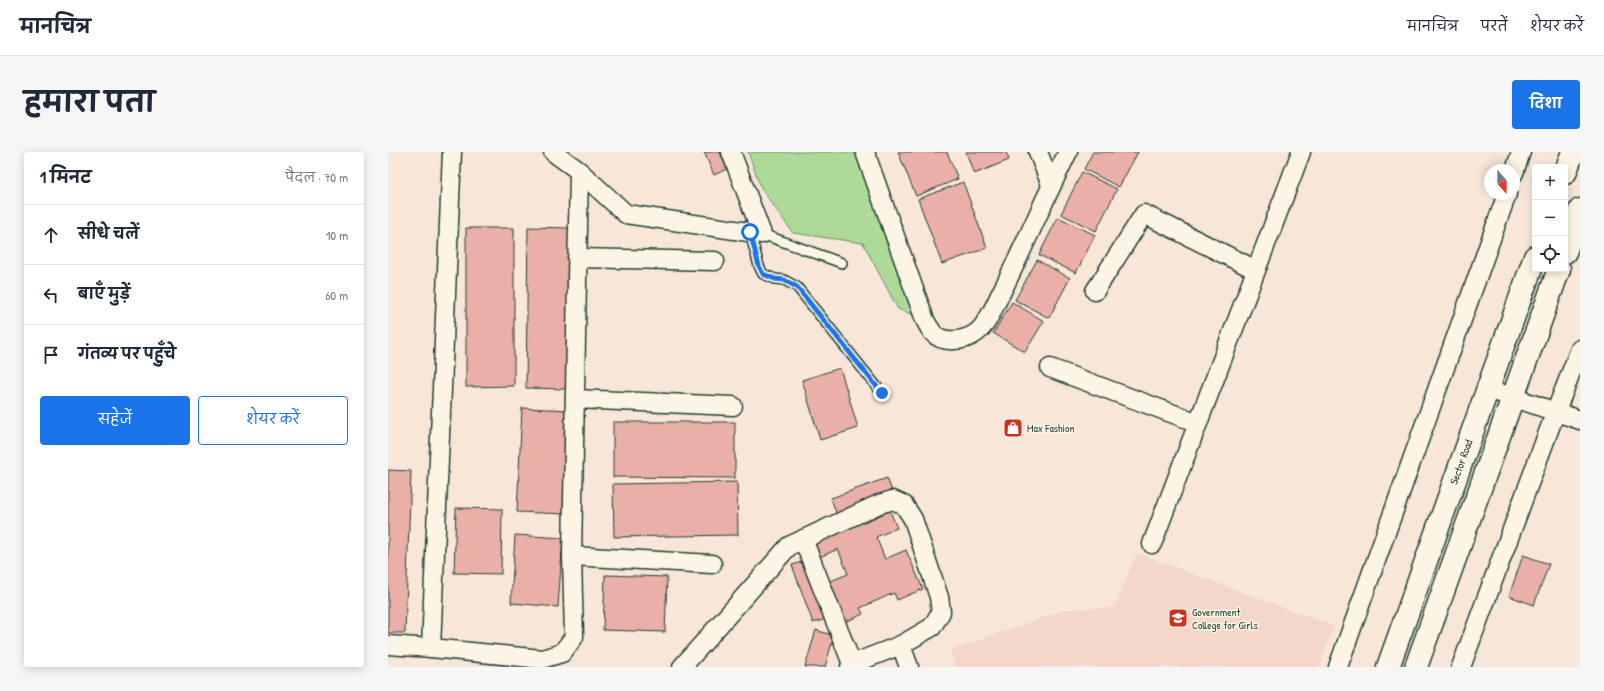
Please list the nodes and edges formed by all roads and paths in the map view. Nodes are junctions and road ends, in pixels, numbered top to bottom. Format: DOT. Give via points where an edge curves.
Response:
graph roads {
  1 [pos="452,152"];
  2 [pos="552,152"];
  3 [pos="731,152"];
  4 [pos="865,152"];
  5 [pos="1038,152"];
  6 [pos="1068,152"];
  7 [pos="1301,152"];
  8 [pos="1521,152"];
  9 [pos="1573,152"];
  10 [pos="1517,164"];
  11 [pos="1568,165"];
  12 [pos="579,171"];
  13 [pos="1051,185"];
  14 [pos="1505,200"];
  15 [pos="1580,210"];
  16 [pos="756,234"];
  17 [pos="1568,244"];
  18 [pos="578,258"];
  19 [pos="715,261"];
  20 [pos="842,263"];
  21 [pos="1532,265"];
  22 [pos="1256,270"];
  23 [pos="1558,272"];
  24 [pos="1095,291"];
  25 [pos="1580,349"];
  26 [pos="1050,368"];
  27 [pos="1488,389"];
  28 [pos="882,393"];
  29 [pos="1513,397"];
  30 [pos="575,399"];
  31 [pos="734,406"];
  32 [pos="1556,411"];
  33 [pos="1580,420"];
  34 [pos="1198,423"];
  35 [pos="803,539"];
  36 [pos="1152,544"];
  37 [pos="572,556"];
  38 [pos="712,564"];
  39 [pos="388,645"];
  40 [pos="901,645"];
  41 [pos="431,648"];
  42 [pos="851,666"];
  43 [pos="682,667"];
  44 [pos="909,667"];
  45 [pos="1338,667"];
  46 [pos="1388,667"];
  47 [pos="1416,667"];
  48 [pos="1461,667"];
  1 -- 41 [label="street"];
  2 -- 12 [label="street"];
  3 -- 16 [label="street"];
  4 -- 13 [label="street" via="925,320 934,334 946,339 960,340 976,334 982,327 1012,272"];
  5 -- 13 [label="street"];
  6 -- 13 [label="street"];
  7 -- 22 [label="street"];
  8 -- 10 [label="street"];
  9 -- 11 [label="main road"];
  12 -- 16 [label="street" via="626,214"];
  12 -- 18 [label="street"];
  14 -- 45 [label="street"];
  15 -- 17 [label="main road"];
  16 -- 20 [label="lane"];
  16 -- 28 [label="lane" via="759,266 763,274 797,287"];
  18 -- 19 [label="street"];
  18 -- 30 [label="street"];
  21 -- 27 [label="main road, Sector Road"];
  22 -- 24 [label="street" via="1144,214"];
  22 -- 34 [label="street"];
  23 -- 29 [label="main road"];
  25 -- 32 [label="street"];
  26 -- 34 [label="street"];
  27 -- 29 [label="street"];
  27 -- 46 [label="main road, Sector Road"];
  29 -- 32 [label="street"];
  29 -- 47 [label="main road"];
  30 -- 31 [label="street"];
  30 -- 37 [label="street"];
  32 -- 33 [label="street"];
  32 -- 48 [label="street"];
  34 -- 36 [label="street"];
  35 -- 40 [label="street" via="879,504 893,500 904,505 913,519 939,597 941,612 932,627"];
  35 -- 42 [label="street"];
  35 -- 43 [label="street" via="789,546"];
  37 -- 38 [label="street"];
  37 -- 41 [label="street" via="574,636 562,653 542,659"];
  39 -- 41 [label="street"];
  40 -- 42 [label="street"];
  40 -- 44 [label="street"];
}
